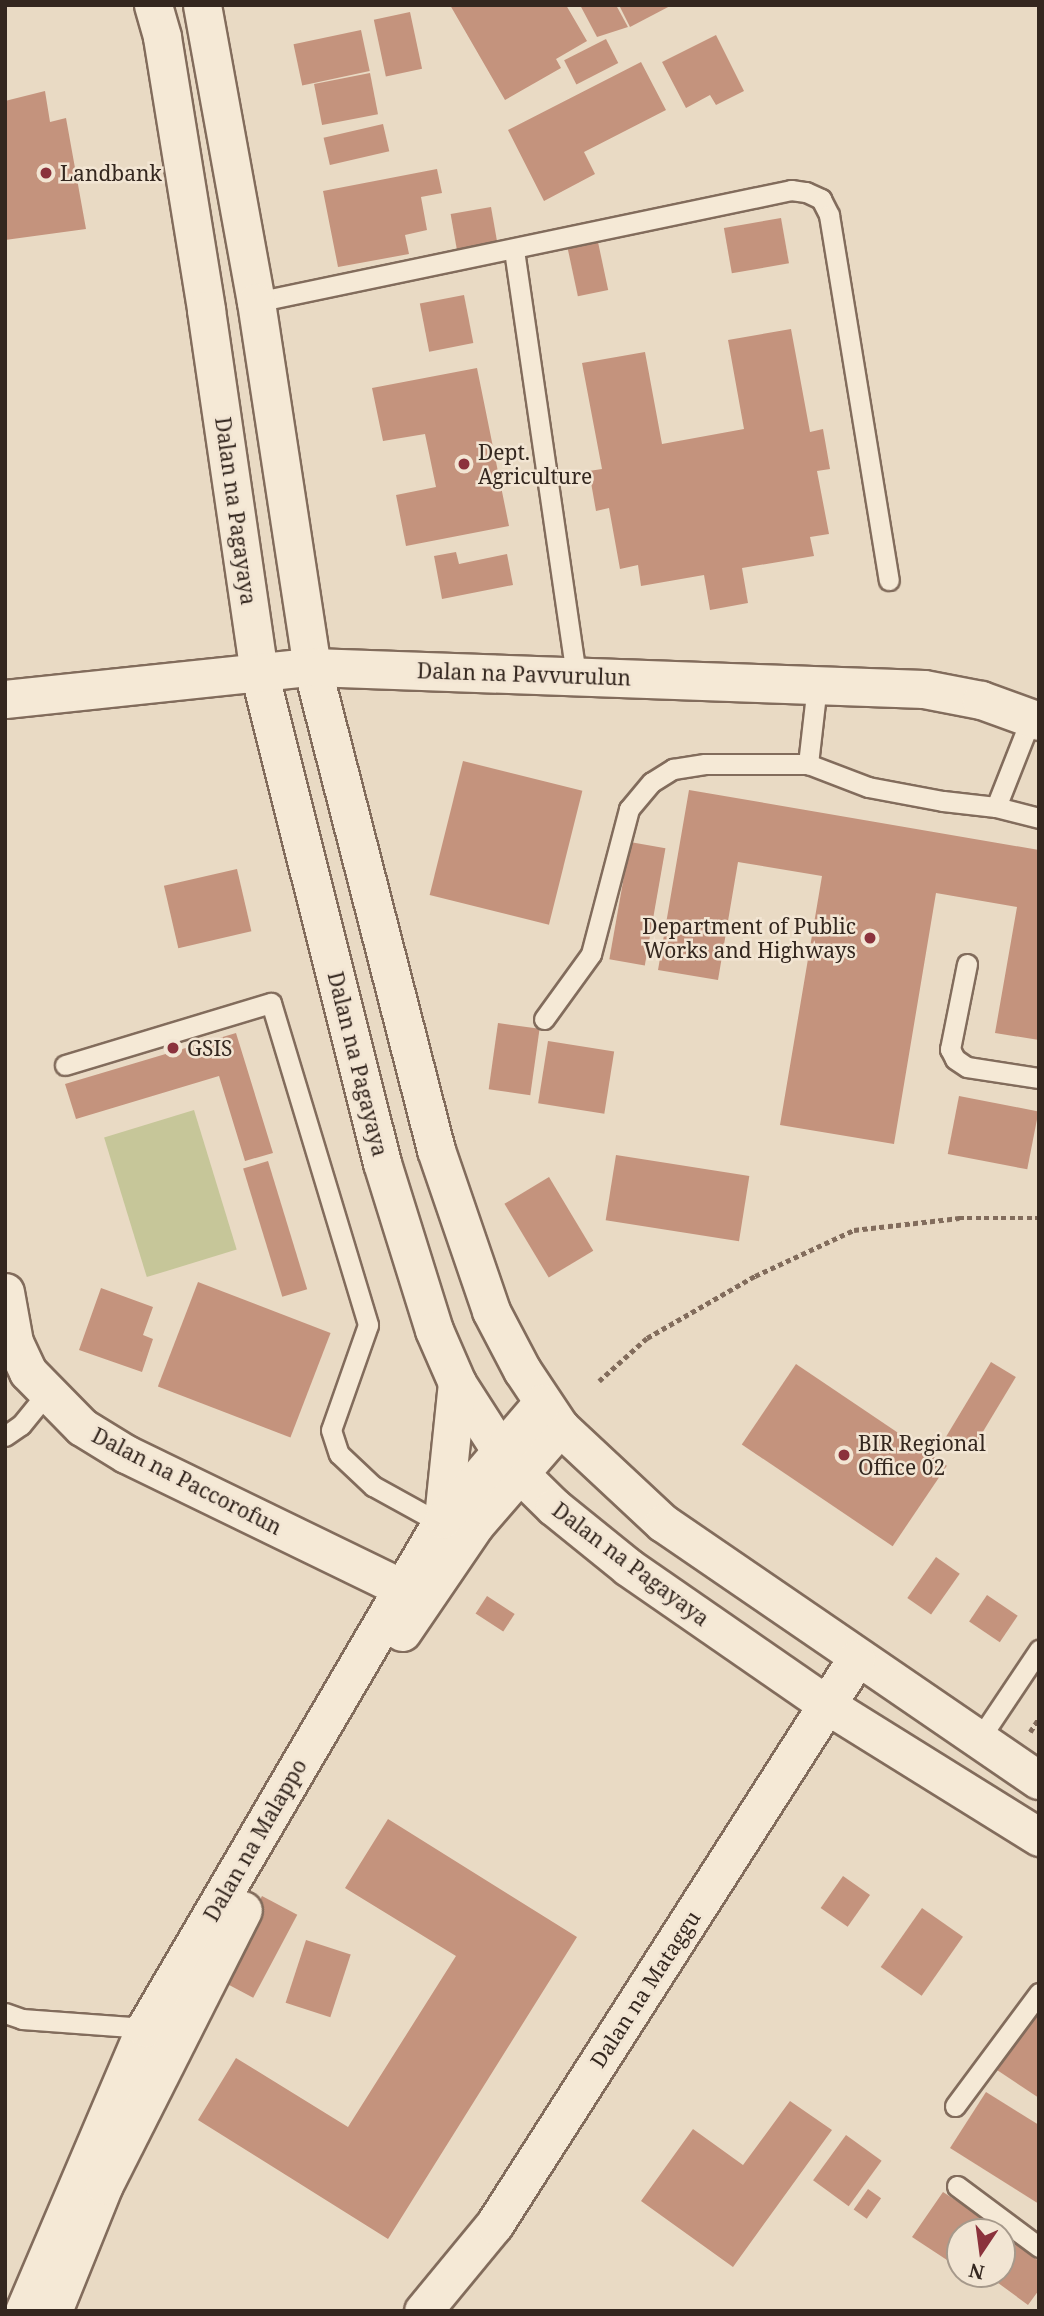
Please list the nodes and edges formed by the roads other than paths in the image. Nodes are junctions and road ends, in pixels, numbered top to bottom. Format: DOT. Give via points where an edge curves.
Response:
graph roads {
  1 [pos="153,5"];
  2 [pos="202,5"];
  3 [pos="514,250"];
  4 [pos="257,302"];
  5 [pos="888,580"];
  6 [pos="312,667"];
  7 [pos="259,672"];
  8 [pos="576,676"];
  9 [pos="817,685"];
  10 [pos="5,699"];
  11 [pos="1035,720"];
  12 [pos="807,764"];
  13 [pos="996,807"];
  14 [pos="1039,818"];
  15 [pos="967,964"];
  16 [pos="544,1019"];
  17 [pos="65,1065"];
  18 [pos="1039,1078"];
  19 [pos="5,1292"];
  20 [pos="457,1383"];
  21 [pos="46,1394"];
  22 [pos="551,1415"];
  23 [pos="5,1436"];
  24 [pos="508,1461"];
  25 [pos="554,1507"];
  26 [pos="452,1522"];
  27 [pos="400,1587"];
  28 [pos="1039,1650"];
  29 [pos="856,1659"];
  30 [pos="827,1705"];
  31 [pos="978,1741"];
  32 [pos="1039,1780"];
  33 [pos="1039,1838"];
  34 [pos="1039,1993"];
  35 [pos="5,2013"];
  36 [pos="145,2028"];
  37 [pos="955,2106"];
  38 [pos="957,2186"];
  39 [pos="1039,2247"];
  40 [pos="24,2311"];
  41 [pos="54,2311"];
  42 [pos="423,2311"];
  1 -- 7 [label="street, Dalan na Pagayaya" via="204,297"];
  2 -- 4 [label="street"];
  3 -- 4 [label="lane"];
  3 -- 5 [label="lane" via="791,190 821,198 829,215"];
  3 -- 8 [label="lane"];
  4 -- 6 [label="street"];
  6 -- 7 [label="street, Dalan na Pavvurulun"];
  6 -- 8 [label="street, Dalan na Pavvurulun"];
  6 -- 22 [label="street" via="436,1150 491,1311"];
  7 -- 10 [label="street, Dalan na Pavvurulun"];
  7 -- 20 [label="street, Dalan na Pagayaya" via="382,1163 434,1330"];
  8 -- 9 [label="street, Dalan na Pavvurulun"];
  9 -- 11 [label="street, Dalan na Pavvurulun" via="924,689 981,700"];
  9 -- 12 [label="lane"];
  11 -- 13 [label="lane"];
  12 -- 13 [label="lane" via="868,787"];
  12 -- 16 [label="lane" via="705,764 673,769 652,782 629,809 592,954"];
  13 -- 14 [label="lane"];
  15 -- 18 [label="lane" via="950,1049 955,1059 967,1067"];
  17 -- 26 [label="lane" via="271,1003 368,1325 331,1430 339,1454 373,1486"];
  19 -- 21 [label="street, Dalan na Paccorofun" via="14,1342 28,1372"];
  20 -- 24 [label="street, Dalan na Pagayaya"];
  20 -- 26 [label="street"];
  21 -- 23 [label="lane" via="21,1425"];
  21 -- 27 [label="street, Dalan na Paccorofun" via="82,1427 125,1454"];
  22 -- 24 [label="street, Dalan na Malappo"];
  22 -- 29 [label="street" via="663,1523"];
  24 -- 25 [label="street, Dalan na Pagayaya"];
  24 -- 26 [label="street, Dalan na Malappo"];
  25 -- 26 [label="street"];
  25 -- 30 [label="street, Dalan na Pagayaya" via="628,1567"];
  26 -- 27 [label="street, Dalan na Malappo"];
  26 -- 41 [label="street, Dalan na Malappo" via="422,1599 341,1732 205,1979 104,2185"];
  27 -- 36 [label="street, Dalan na Malappo"];
  28 -- 31 [label="lane"];
  29 -- 30 [label="street, Dalan na Mataggu"];
  29 -- 31 [label="street"];
  30 -- 33 [label="street, Dalan na Pagayaya"];
  30 -- 42 [label="street, Dalan na Mataggu" via="494,2225"];
  31 -- 32 [label="street"];
  34 -- 37 [label="lane"];
  35 -- 36 [label="lane"];
  36 -- 40 [label="street, Dalan na Malappo"];
  38 -- 39 [label="lane"];
}
